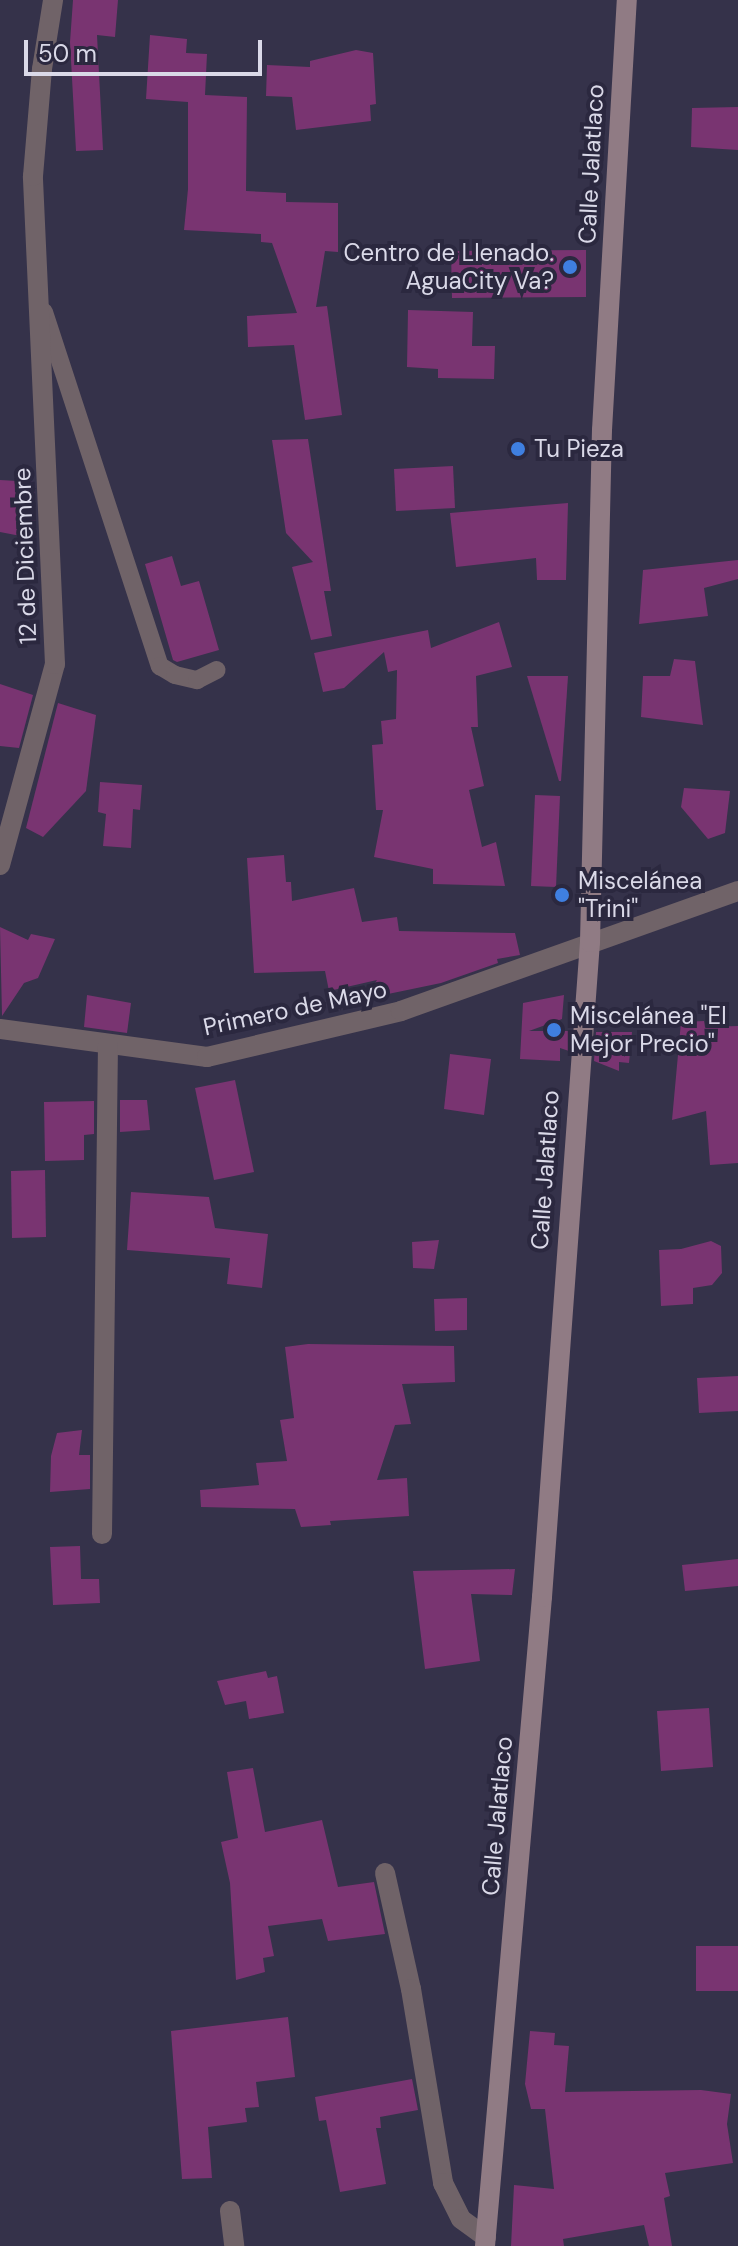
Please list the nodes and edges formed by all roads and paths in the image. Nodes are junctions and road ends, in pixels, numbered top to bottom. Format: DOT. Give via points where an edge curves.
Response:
graph roads {
  1 [pos="53,0"];
  2 [pos="627,0"];
  3 [pos="40,298"];
  4 [pos="217,670"];
  5 [pos="0,865"];
  6 [pos="738,891"];
  7 [pos="590,942"];
  8 [pos="0,1029"];
  9 [pos="108,1045"];
  10 [pos="102,1534"];
  11 [pos="385,1873"];
  12 [pos="230,2211"];
  13 [pos="486,2242"];
  14 [pos="234,2246"];
  1 -- 3 [label="street, 12 de Diciembre" via="33,176"];
  2 -- 7 [label="main road, Calle Jalatlaco" via="602,430"];
  3 -- 4 [label="lane" via="160,666 197,680"];
  3 -- 5 [label="street, 12 de Diciembre" via="55,664"];
  6 -- 7 [label="street, Primero de Mayo"];
  7 -- 9 [label="street, Primero de Mayo" via="401,1011 207,1057"];
  7 -- 13 [label="main road, Calle Jalatlaco" via="542,1597"];
  8 -- 9 [label="street, Primero de Mayo"];
  9 -- 10 [label="street"];
  11 -- 13 [label="street" via="411,1989 443,2183 461,2219"];
  12 -- 14 [label="street"];
}
